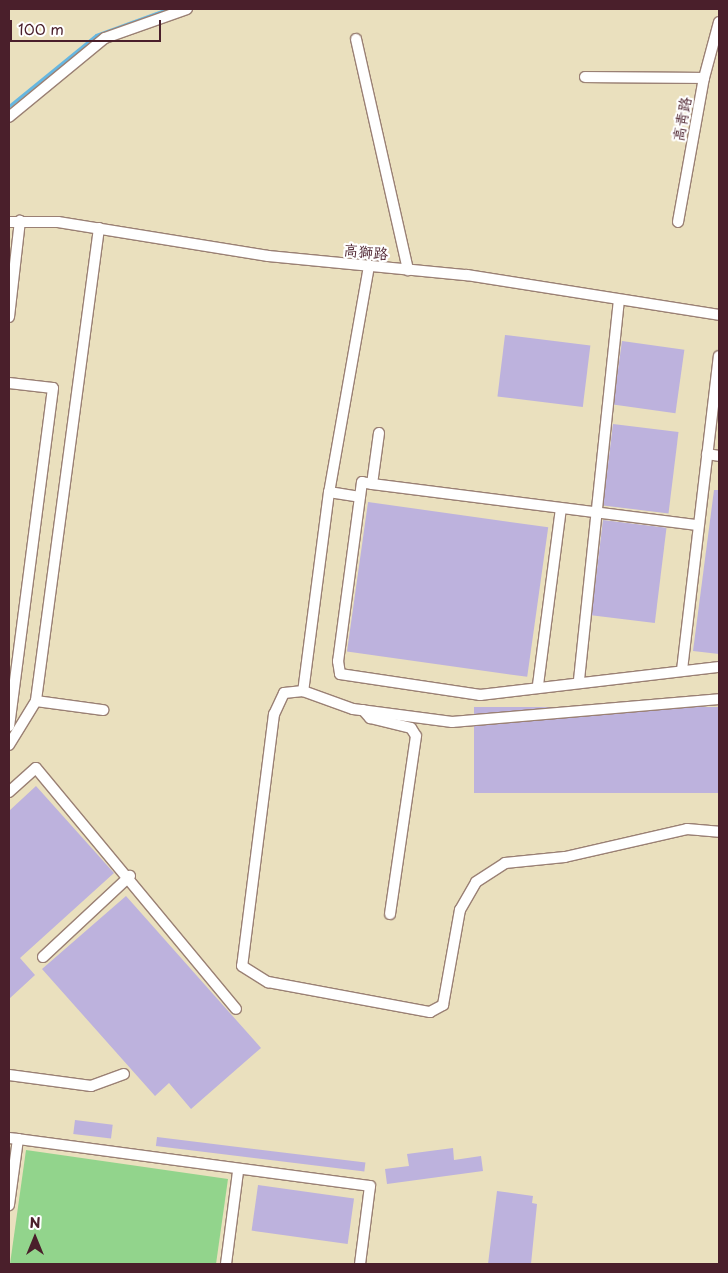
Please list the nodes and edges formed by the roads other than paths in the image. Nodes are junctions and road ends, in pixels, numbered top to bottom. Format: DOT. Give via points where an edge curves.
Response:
graph roads {
  1 [pos="187,9"];
  2 [pos="719,22"];
  3 [pos="356,39"];
  4 [pos="585,77"];
  5 [pos="704,78"];
  6 [pos="9,117"];
  7 [pos="20,221"];
  8 [pos="9,222"];
  9 [pos="678,222"];
  10 [pos="99,228"];
  11 [pos="368,266"];
  12 [pos="408,270"];
  13 [pos="619,300"];
  14 [pos="719,315"];
  15 [pos="9,317"];
  16 [pos="719,356"];
  17 [pos="9,382"];
  18 [pos="379,433"];
  19 [pos="707,454"];
  20 [pos="719,456"];
  21 [pos="372,484"];
  22 [pos="329,492"];
  23 [pos="360,497"];
  24 [pos="561,508"];
  25 [pos="593,512"];
  26 [pos="697,525"];
  27 [pos="719,666"];
  28 [pos="682,670"];
  29 [pos="579,680"];
  30 [pos="538,685"];
  31 [pos="303,691"];
  32 [pos="719,699"];
  33 [pos="36,701"];
  34 [pos="103,710"];
  35 [pos="364,710"];
  36 [pos="9,726"];
  37 [pos="9,745"];
  38 [pos="9,792"];
  39 [pos="719,832"];
  40 [pos="130,876"];
  41 [pos="390,914"];
  42 [pos="43,957"];
  43 [pos="236,1009"];
  44 [pos="124,1074"];
  45 [pos="9,1075"];
  46 [pos="14,1138"];
  47 [pos="238,1172"];
  48 [pos="9,1205"];
  49 [pos="226,1264"];
  50 [pos="360,1264"];
  1 -- 6 [label="street" via="105,38"];
  2 -- 5 [label="street, 高青路"];
  3 -- 12 [label="street"];
  4 -- 5 [label="street"];
  5 -- 9 [label="street, 高青路"];
  7 -- 8 [label="street, 高獅路"];
  7 -- 10 [label="street, 高獅路"];
  7 -- 15 [label="street" via="12,317"];
  10 -- 11 [label="street, 高獅路" via="268,256"];
  10 -- 33 [label="street"];
  11 -- 12 [label="street, 高獅路"];
  11 -- 22 [label="street"];
  12 -- 13 [label="street, 高獅路"];
  13 -- 14 [label="street, 高獅路"];
  13 -- 25 [label="street"];
  16 -- 19 [label="street"];
  17 -- 36 [label="street" via="53,388"];
  18 -- 21 [label="street"];
  19 -- 20 [label="street"];
  19 -- 26 [label="street"];
  21 -- 23 [label="street" via="362,482"];
  21 -- 24 [label="street"];
  22 -- 23 [label="street"];
  22 -- 31 [label="street"];
  23 -- 30 [label="street" via="338,661 340,674 480,694"];
  24 -- 25 [label="street"];
  24 -- 30 [label="street"];
  25 -- 26 [label="street"];
  25 -- 29 [label="street" via="598,529"];
  26 -- 28 [label="street"];
  27 -- 28 [label="street"];
  28 -- 29 [label="street"];
  29 -- 30 [label="street"];
  31 -- 35 [label="street"];
  31 -- 39 [label="street" via="284,693 274,714 242,966 268,982 430,1012 443,1005 460,910 476,882 498,868 688,829"];
  32 -- 35 [label="street" via="452,722"];
  33 -- 34 [label="street"];
  33 -- 37 [label="street"];
  35 -- 41 [label="street" via="370,718 411,728 416,736"];
  38 -- 40 [label="street" via="36,768"];
  40 -- 42 [label="street"];
  40 -- 43 [label="street"];
  44 -- 45 [label="street" via="91,1086"];
  46 -- 47 [label="street"];
  46 -- 48 [label="street"];
  47 -- 49 [label="street"];
  47 -- 50 [label="street" via="370,1186"];
}
